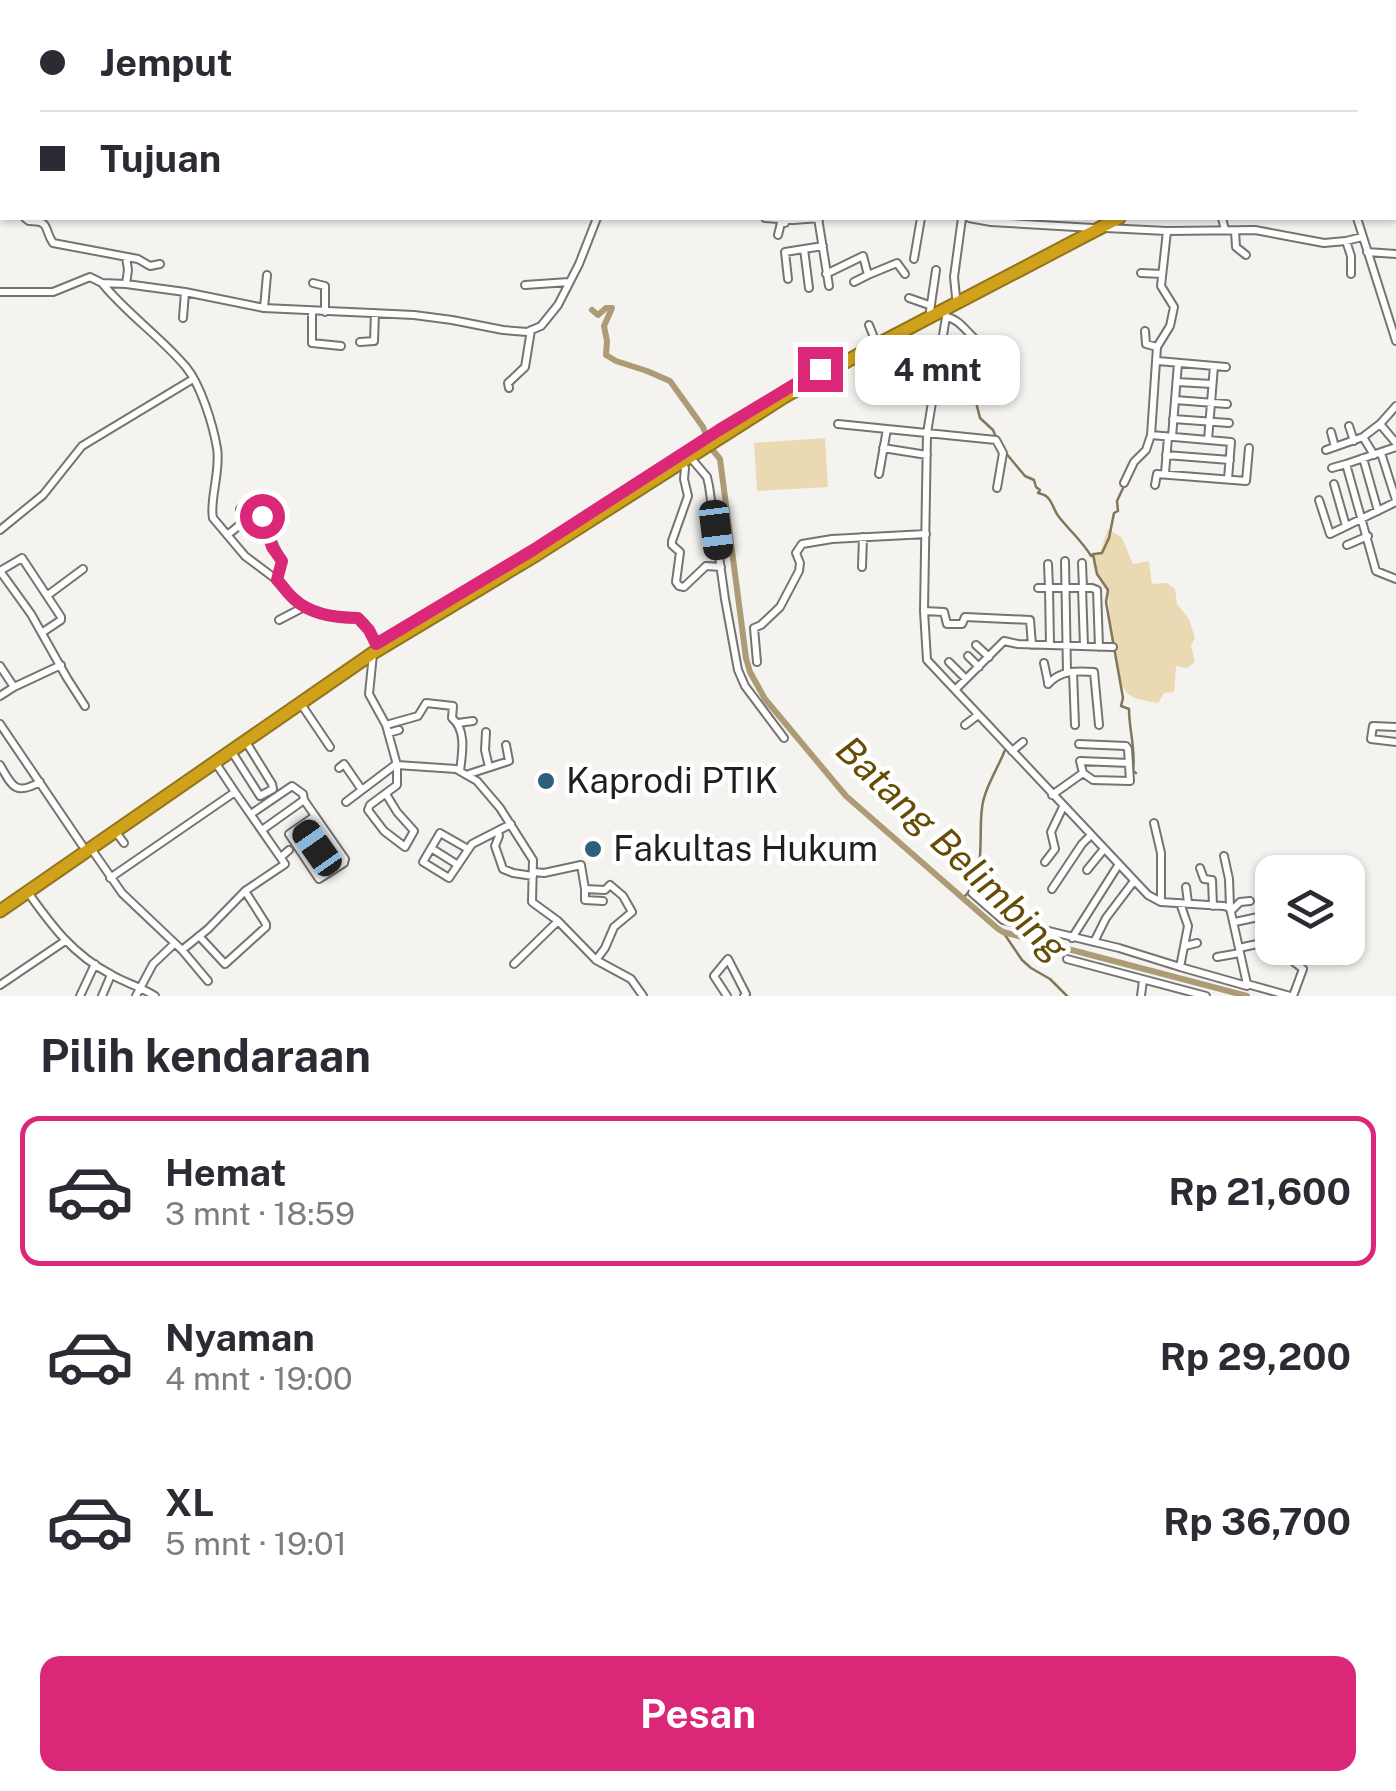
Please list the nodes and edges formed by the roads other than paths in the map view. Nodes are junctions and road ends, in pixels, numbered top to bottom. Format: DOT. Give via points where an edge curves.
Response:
graph roads {
  1 [pos="27,220"];
  2 [pos="599,220"];
  3 [pos="787,220"];
  4 [pos="820,220"];
  5 [pos="921,220"];
  6 [pos="965,220"];
  7 [pos="1006,220"];
  8 [pos="1223,220"];
  9 [pos="1358,220"];
  10 [pos="1103,223"];
  11 [pos="1230,230"];
  12 [pos="1166,231"];
  13 [pos="778,235"];
  14 [pos="1362,237"];
  15 [pos="1346,242"];
  16 [pos="823,246"];
  17 [pos="804,249"];
  18 [pos="1367,252"];
  19 [pos="1396,254"];
  20 [pos="1246,256"];
  21 [pos="126,257"];
  22 [pos="914,259"];
  23 [pos="160,264"];
  24 [pos="936,270"];
  25 [pos="1141,273"];
  26 [pos="826,274"];
  27 [pos="905,274"];
  28 [pos="1351,274"];
  29 [pos="267,275"];
  30 [pos="868,275"];
  31 [pos="1164,275"];
  32 [pos="788,279"];
  33 [pos="569,282"];
  34 [pos="854,282"];
  35 [pos="102,283"];
  36 [pos="313,283"];
  37 [pos="126,284"];
  38 [pos="525,285"];
  39 [pos="828,286"];
  40 [pos="810,288"];
  41 [pos="0,292"];
  42 [pos="184,292"];
  43 [pos="909,298"];
  44 [pos="956,298"];
  45 [pos="264,308"];
  46 [pos="929,308"];
  47 [pos="312,312"];
  48 [pos="325,312"];
  49 [pos="375,314"];
  50 [pos="945,314"];
  51 [pos="184,318"];
  52 [pos="868,325"];
  53 [pos="1394,325"];
  54 [pos="531,330"];
  55 [pos="1145,331"];
  56 [pos="880,339"];
  57 [pos="1396,341"];
  58 [pos="360,342"];
  59 [pos="342,346"];
  60 [pos="1158,347"];
  61 [pos="940,350"];
  62 [pos="865,351"];
  63 [pos="1158,361"];
  64 [pos="1178,363"];
  65 [pos="1214,366"];
  66 [pos="1226,367"];
  67 [pos="193,378"];
  68 [pos="1177,382"];
  69 [pos="1212,384"];
  70 [pos="509,388"];
  71 [pos="881,391"];
  72 [pos="1175,400"];
  73 [pos="1211,403"];
  74 [pos="1227,404"];
  75 [pos="1396,406"];
  76 [pos="1174,418"];
  77 [pos="1209,421"];
  78 [pos="1229,423"];
  79 [pos="838,424"];
  80 [pos="1380,424"];
  81 [pos="1349,426"];
  82 [pos="888,429"];
  83 [pos="1331,432"];
  84 [pos="928,433"];
  85 [pos="718,434"];
  86 [pos="1151,435"];
  87 [pos="1170,437"];
  88 [pos="1363,437"];
  89 [pos="1208,440"];
  90 [pos="1354,441"];
  91 [pos="1396,445"];
  92 [pos="1336,447"];
  93 [pos="883,448"];
  94 [pos="1249,448"];
  95 [pos="1326,450"];
  96 [pos="1377,454"];
  97 [pos="927,455"];
  98 [pos="1166,455"];
  99 [pos="689,456"];
  100 [pos="1363,458"];
  101 [pos="1230,460"];
  102 [pos="1346,464"];
  103 [pos="1332,468"];
  104 [pos="1165,473"];
  105 [pos="879,474"];
  106 [pos="1228,479"];
  107 [pos="1124,483"];
  108 [pos="1334,484"];
  109 [pos="1155,485"];
  110 [pos="997,488"];
  111 [pos="1318,500"];
  112 [pos="260,501"];
  113 [pos="1396,501"];
  114 [pos="240,509"];
  115 [pos="1378,511"];
  116 [pos="1362,519"];
  117 [pos="1346,526"];
  118 [pos="0,530"];
  119 [pos="926,534"];
  120 [pos="227,535"];
  121 [pos="1368,536"];
  122 [pos="863,537"];
  123 [pos="1347,546"];
  124 [pos="1372,554"];
  125 [pos="1362,558"];
  126 [pos="1064,561"];
  127 [pos="1082,562"];
  128 [pos="1048,564"];
  129 [pos="721,567"];
  130 [pos="862,567"];
  131 [pos="83,569"];
  132 [pos="0,571"];
  133 [pos="1396,579"];
  134 [pos="277,580"];
  135 [pos="1038,588"];
  136 [pos="1049,588"];
  137 [pos="1065,588"];
  138 [pos="1083,588"];
  139 [pos="48,595"];
  140 [pos="304,607"];
  141 [pos="924,611"];
  142 [pos="280,620"];
  143 [pos="43,632"];
  144 [pos="1032,644"];
  145 [pos="976,646"];
  146 [pos="1050,646"];
  147 [pos="1067,646"];
  148 [pos="1084,646"];
  149 [pos="1099,647"];
  150 [pos="375,648"];
  151 [pos="1113,648"];
  152 [pos="968,656"];
  153 [pos="989,657"];
  154 [pos="758,662"];
  155 [pos="949,662"];
  156 [pos="1044,663"];
  157 [pos="60,665"];
  158 [pos="0,666"];
  159 [pos="979,667"];
  160 [pos="342,671"];
  161 [pos="1046,672"];
  162 [pos="1070,672"];
  163 [pos="1056,676"];
  164 [pos="966,680"];
  165 [pos="14,687"];
  166 [pos="955,690"];
  167 [pos="0,696"];
  168 [pos="300,703"];
  169 [pos="85,706"];
  170 [pos="978,716"];
  171 [pos="474,722"];
  172 [pos="458,723"];
  173 [pos="0,724"];
  174 [pos="965,725"];
  175 [pos="1075,725"];
  176 [pos="1099,725"];
  177 [pos="1396,727"];
  178 [pos="387,729"];
  179 [pos="399,730"];
  180 [pos="486,732"];
  181 [pos="784,738"];
  182 [pos="1023,742"];
  183 [pos="1396,742"];
  184 [pos="247,744"];
  185 [pos="1079,744"];
  186 [pos="506,745"];
  187 [pos="330,747"];
  188 [pos="1012,752"];
  189 [pos="233,754"];
  190 [pos="215,762"];
  191 [pos="1129,762"];
  192 [pos="0,765"];
  193 [pos="396,765"];
  194 [pos="489,767"];
  195 [pos="339,768"];
  196 [pos="464,772"];
  197 [pos="1083,773"];
  198 [pos="40,782"];
  199 [pos="362,790"];
  200 [pos="235,792"];
  201 [pos="386,794"];
  202 [pos="1052,794"];
  203 [pos="304,800"];
  204 [pos="346,802"];
  205 [pos="1063,807"];
  206 [pos="251,814"];
  207 [pos="315,816"];
  208 [pos="128,818"];
  209 [pos="1154,823"];
  210 [pos="511,824"];
  211 [pos="302,825"];
  212 [pos="115,830"];
  213 [pos="262,830"];
  214 [pos="498,832"];
  215 [pos="1091,835"];
  216 [pos="124,844"];
  217 [pos="86,846"];
  218 [pos="431,848"];
  219 [pos="468,849"];
  220 [pos="1104,849"];
  221 [pos="289,850"];
  222 [pos="1224,856"];
  223 [pos="281,857"];
  224 [pos="1046,862"];
  225 [pos="1119,864"];
  226 [pos="458,865"];
  227 [pos="1200,868"];
  228 [pos="333,870"];
  229 [pos="1087,870"];
  230 [pos="533,874"];
  231 [pos="110,878"];
  232 [pos="1134,881"];
  233 [pos="1186,887"];
  234 [pos="585,889"];
  235 [pos="1052,889"];
  236 [pos="27,891"];
  237 [pos="245,891"];
  238 [pos="972,893"];
  239 [pos="603,901"];
  240 [pos="1250,901"];
  241 [pos="1161,902"];
  242 [pos="1184,903"];
  243 [pos="1213,906"];
  244 [pos="0,907"];
  245 [pos="1231,910"];
  246 [pos="1255,918"];
  247 [pos="558,921"];
  248 [pos="1238,922"];
  249 [pos="199,936"];
  250 [pos="1072,938"];
  251 [pos="65,941"];
  252 [pos="1094,942"];
  253 [pos="1197,943"];
  254 [pos="1255,945"];
  255 [pos="1185,946"];
  256 [pos="178,947"];
  257 [pos="1239,950"];
  258 [pos="1068,958"];
  259 [pos="1217,958"];
  260 [pos="596,960"];
  261 [pos="95,964"];
  262 [pos="514,964"];
  263 [pos="1298,965"];
  264 [pos="1180,966"];
  265 [pos="111,975"];
  266 [pos="1143,980"];
  267 [pos="208,981"];
  268 [pos="0,985"];
  269 [pos="1247,985"];
  270 [pos="140,987"];
  271 [pos="80,996"];
  272 [pos="102,996"];
  273 [pos="136,996"];
  274 [pos="155,996"];
  275 [pos="643,996"];
  276 [pos="727,996"];
  277 [pos="745,996"];
  278 [pos="1140,996"];
  279 [pos="1206,996"];
  280 [pos="1291,996"];
  1 -- 21 [label="street" via="46,224 53,244"];
  2 -- 33 [label="street"];
  3 -- 13 [label="street"];
  4 -- 16 [label="street"];
  5 -- 22 [label="street"];
  6 -- 44 [label="street"];
  7 -- 10 [label="street"];
  8 -- 11 [label="street"];
  9 -- 14 [label="street"];
  10 -- 12 [label="street"];
  10 -- 44 [label="highway"];
  10 -- 50 [label="highway"];
  11 -- 12 [label="street"];
  11 -- 15 [label="street"];
  11 -- 20 [label="street"];
  12 -- 31 [label="street"];
  14 -- 15 [label="street"];
  14 -- 18 [label="street"];
  15 -- 28 [label="street"];
  16 -- 17 [label="street"];
  16 -- 26 [label="street"];
  17 -- 32 [label="street" via="784,254"];
  17 -- 40 [label="street"];
  18 -- 19 [label="street"];
  18 -- 53 [label="street"];
  21 -- 23 [label="street"];
  21 -- 37 [label="street"];
  24 -- 46 [label="street"];
  25 -- 31 [label="street"];
  26 -- 30 [label="street" via="863,252"];
  26 -- 39 [label="street"];
  27 -- 30 [label="street" via="897,262"];
  29 -- 45 [label="street"];
  30 -- 34 [label="street"];
  31 -- 60 [label="street" via="1163,291 1178,305"];
  33 -- 38 [label="street"];
  33 -- 54 [label="street" via="552,313"];
  35 -- 37 [label="street"];
  35 -- 41 [label="street" via="90,277 53,292"];
  35 -- 67 [label="street"];
  36 -- 48 [label="street" via="325,286"];
  37 -- 42 [label="street"];
  42 -- 45 [label="street"];
  42 -- 51 [label="street"];
  43 -- 46 [label="street"];
  44 -- 46 [label="highway"];
  45 -- 47 [label="street"];
  46 -- 56 [label="highway"];
  47 -- 48 [label="street"];
  47 -- 59 [label="street" via="312,343"];
  48 -- 49 [label="street"];
  49 -- 54 [label="street"];
  49 -- 58 [label="street" via="374,342"];
  50 -- 56 [label="highway"];
  50 -- 61 [label="street"];
  50 -- 61 [label="street" via="966,329 975,347 960,356"];
  52 -- 56 [label="street"];
  53 -- 57 [label="street"];
  54 -- 70 [label="street" via="525,367"];
  55 -- 60 [label="street" via="1146,344"];
  56 -- 62 [label="highway"];
  56 -- 85 [label="highway" via="798,381"];
  60 -- 63 [label="street"];
  61 -- 84 [label="street"];
  62 -- 71 [label="street"];
  62 -- 85 [label="highway"];
  63 -- 64 [label="street"];
  63 -- 86 [label="street"];
  64 -- 65 [label="street"];
  64 -- 68 [label="street"];
  65 -- 66 [label="street"];
  65 -- 69 [label="street"];
  67 -- 118 [label="street" via="82,446 43,495"];
  67 -- 120 [label="street" via="217,450 212,514"];
  68 -- 69 [label="street"];
  68 -- 72 [label="street"];
  69 -- 73 [label="street"];
  72 -- 73 [label="street"];
  72 -- 76 [label="street"];
  73 -- 74 [label="street"];
  73 -- 77 [label="street"];
  75 -- 80 [label="street"];
  76 -- 77 [label="street"];
  76 -- 87 [label="street"];
  77 -- 78 [label="street"];
  77 -- 89 [label="street"];
  79 -- 82 [label="street"];
  80 -- 88 [label="street"];
  80 -- 91 [label="street"];
  81 -- 90 [label="street"];
  82 -- 84 [label="street"];
  82 -- 93 [label="street"];
  83 -- 92 [label="street"];
  84 -- 97 [label="street"];
  84 -- 110 [label="street" via="996,440 1003,452"];
  85 -- 99 [label="highway"];
  86 -- 87 [label="street"];
  86 -- 107 [label="street"];
  87 -- 89 [label="street"];
  87 -- 98 [label="street"];
  88 -- 90 [label="street"];
  88 -- 96 [label="street"];
  89 -- 101 [label="street" via="1232,442"];
  90 -- 92 [label="street"];
  91 -- 96 [label="street"];
  92 -- 95 [label="street"];
  93 -- 97 [label="street"];
  93 -- 105 [label="street"];
  94 -- 106 [label="street" via="1246,480"];
  96 -- 100 [label="street"];
  96 -- 113 [label="street"];
  97 -- 119 [label="street"];
  98 -- 101 [label="street"];
  98 -- 104 [label="street"];
  99 -- 129 [label="street" via="709,486"];
  99 -- 129 [label="street" via="688,496 672,540 680,552 677,584 684,587 706,566"];
  99 -- 150 [label="highway"];
  100 -- 102 [label="street"];
  100 -- 115 [label="street"];
  101 -- 106 [label="street"];
  102 -- 103 [label="street"];
  102 -- 116 [label="street"];
  104 -- 106 [label="street"];
  104 -- 109 [label="street" via="1156,474"];
  108 -- 117 [label="street"];
  111 -- 117 [label="street" via="1328,533"];
  112 -- 134 [label="street" via="282,561"];
  113 -- 115 [label="street"];
  114 -- 120 [label="street" via="242,522"];
  115 -- 116 [label="street"];
  116 -- 117 [label="street"];
  116 -- 121 [label="street"];
  119 -- 122 [label="street"];
  119 -- 141 [label="street"];
  120 -- 134 [label="street"];
  121 -- 123 [label="street"];
  121 -- 124 [label="street"];
  122 -- 130 [label="street"];
  122 -- 154 [label="street" via="798,548 798,574 778,609 754,628"];
  124 -- 125 [label="street"];
  124 -- 133 [label="street" via="1376,572"];
  126 -- 137 [label="street"];
  127 -- 138 [label="street"];
  128 -- 136 [label="street"];
  129 -- 181 [label="street" via="738,670"];
  131 -- 139 [label="street"];
  132 -- 139 [label="street" via="22,558"];
  132 -- 143 [label="street"];
  134 -- 140 [label="street"];
  135 -- 136 [label="street"];
  136 -- 137 [label="street"];
  136 -- 146 [label="street"];
  137 -- 138 [label="street"];
  137 -- 147 [label="street"];
  138 -- 148 [label="street"];
  138 -- 149 [label="street" via="1098,590"];
  139 -- 143 [label="street" via="62,619"];
  140 -- 142 [label="street"];
  140 -- 150 [label="street" via="358,618"];
  141 -- 144 [label="street" via="943,612 947,624 962,624 965,617 1030,620"];
  141 -- 166 [label="street" via="927,660"];
  143 -- 157 [label="street"];
  144 -- 146 [label="street"];
  144 -- 153 [label="street" via="1004,641"];
  145 -- 153 [label="street"];
  146 -- 147 [label="street"];
  147 -- 148 [label="street"];
  147 -- 162 [label="street"];
  148 -- 149 [label="street"];
  149 -- 151 [label="street"];
  150 -- 160 [label="highway"];
  150 -- 178 [label="street" via="369,694"];
  152 -- 159 [label="street"];
  153 -- 159 [label="street"];
  155 -- 164 [label="street"];
  156 -- 161 [label="street"];
  157 -- 165 [label="street"];
  157 -- 169 [label="street"];
  158 -- 165 [label="street"];
  159 -- 164 [label="street"];
  160 -- 168 [label="highway"];
  160 -- 208 [label="highway"];
  161 -- 163 [label="street"];
  161 -- 163 [label="street" via="1048,684"];
  162 -- 163 [label="street"];
  162 -- 175 [label="street"];
  162 -- 176 [label="street" via="1095,672"];
  164 -- 166 [label="street"];
  165 -- 167 [label="street"];
  166 -- 170 [label="street"];
  168 -- 184 [label="highway"];
  168 -- 187 [label="street"];
  170 -- 174 [label="street"];
  170 -- 188 [label="street"];
  171 -- 172 [label="street"];
  172 -- 178 [label="street" via="453,706 428,702 418,716"];
  172 -- 196 [label="street"];
  173 -- 198 [label="street"];
  177 -- 183 [label="street" via="1373,726 1371,739"];
  178 -- 179 [label="street"];
  178 -- 193 [label="street"];
  180 -- 194 [label="street"];
  182 -- 188 [label="street"];
  184 -- 189 [label="highway"];
  184 -- 189 [label="street" via="274,786 264,795"];
  185 -- 191 [label="street" via="1126,746"];
  186 -- 194 [label="street" via="509,760"];
  188 -- 202 [label="street"];
  189 -- 190 [label="highway"];
  190 -- 200 [label="street"];
  190 -- 208 [label="highway"];
  191 -- 197 [label="street" via="1080,761"];
  191 -- 197 [label="street" via="1130,781 1092,780"];
  192 -- 198 [label="street" via="18,789"];
  193 -- 196 [label="street"];
  193 -- 199 [label="street"];
  193 -- 201 [label="street" via="397,783"];
  194 -- 196 [label="street"];
  195 -- 199 [label="street" via="344,764"];
  196 -- 210 [label="street"];
  197 -- 202 [label="street"];
  198 -- 217 [label="street"];
  199 -- 204 [label="street"];
  200 -- 206 [label="street"];
  200 -- 231 [label="street"];
  201 -- 201 [label="street" via="368,810 405,847 414,831"];
  202 -- 205 [label="street"];
  203 -- 206 [label="street" via="291,786"];
  203 -- 207 [label="street"];
  203 -- 213 [label="street"];
  205 -- 215 [label="street"];
  205 -- 224 [label="street"];
  206 -- 213 [label="street"];
  207 -- 211 [label="street"];
  207 -- 228 [label="street" via="345,860"];
  208 -- 212 [label="highway"];
  208 -- 217 [label="highway"];
  209 -- 241 [label="street"];
  210 -- 214 [label="street"];
  210 -- 230 [label="street" via="533,860"];
  211 -- 228 [label="street"];
  211 -- 228 [label="street" via="289,834 318,878"];
  212 -- 216 [label="street"];
  212 -- 217 [label="highway"];
  213 -- 223 [label="street"];
  214 -- 219 [label="street"];
  214 -- 230 [label="street" via="503,869"];
  215 -- 220 [label="street"];
  215 -- 235 [label="street"];
  217 -- 231 [label="street"];
  217 -- 236 [label="highway"];
  217 -- 244 [label="highway"];
  218 -- 219 [label="street" via="440,833"];
  218 -- 226 [label="street"];
  218 -- 226 [label="street" via="423,863 449,879"];
  219 -- 226 [label="street"];
  220 -- 225 [label="street"];
  220 -- 229 [label="street"];
  221 -- 223 [label="street"];
  222 -- 245 [label="street"];
  223 -- 237 [label="street" via="284,865"];
  225 -- 232 [label="street"];
  225 -- 250 [label="street"];
  227 -- 243 [label="street" via="1212,880"];
  230 -- 234 [label="street" via="580,865"];
  230 -- 247 [label="street" via="532,902"];
  231 -- 256 [label="street"];
  232 -- 241 [label="street"];
  232 -- 252 [label="street"];
  233 -- 242 [label="street"];
  234 -- 239 [label="street" via="586,900"];
  234 -- 260 [label="street" via="611,885 632,911 614,927"];
  236 -- 244 [label="highway"];
  236 -- 251 [label="street"];
  237 -- 249 [label="street"];
  237 -- 249 [label="street" via="265,928 225,964"];
  238 -- 250 [label="street" via="1003,920"];
  240 -- 245 [label="street"];
  241 -- 242 [label="street"];
  242 -- 243 [label="street"];
  242 -- 255 [label="street"];
  243 -- 245 [label="street"];
  245 -- 248 [label="street"];
  246 -- 248 [label="street"];
  247 -- 260 [label="street"];
  247 -- 262 [label="street"];
  248 -- 257 [label="street"];
  249 -- 256 [label="street"];
  250 -- 252 [label="street"];
  251 -- 261 [label="street"];
  251 -- 268 [label="street"];
  252 -- 264 [label="street"];
  253 -- 255 [label="street"];
  254 -- 257 [label="street"];
  255 -- 264 [label="street"];
  256 -- 267 [label="street"];
  256 -- 270 [label="street" via="153,964"];
  257 -- 259 [label="street"];
  257 -- 269 [label="street"];
  258 -- 266 [label="street"];
  260 -- 275 [label="street" via="627,976"];
  261 -- 265 [label="street"];
  261 -- 271 [label="street"];
  263 -- 280 [label="street" via="1303,969"];
  264 -- 269 [label="street"];
  265 -- 270 [label="street"];
  265 -- 272 [label="street"];
  266 -- 278 [label="street"];
  266 -- 279 [label="street"];
  269 -- 280 [label="street"];
  270 -- 273 [label="street"];
  270 -- 274 [label="street"];
  276 -- 277 [label="street" via="714,975 728,959"];
}
